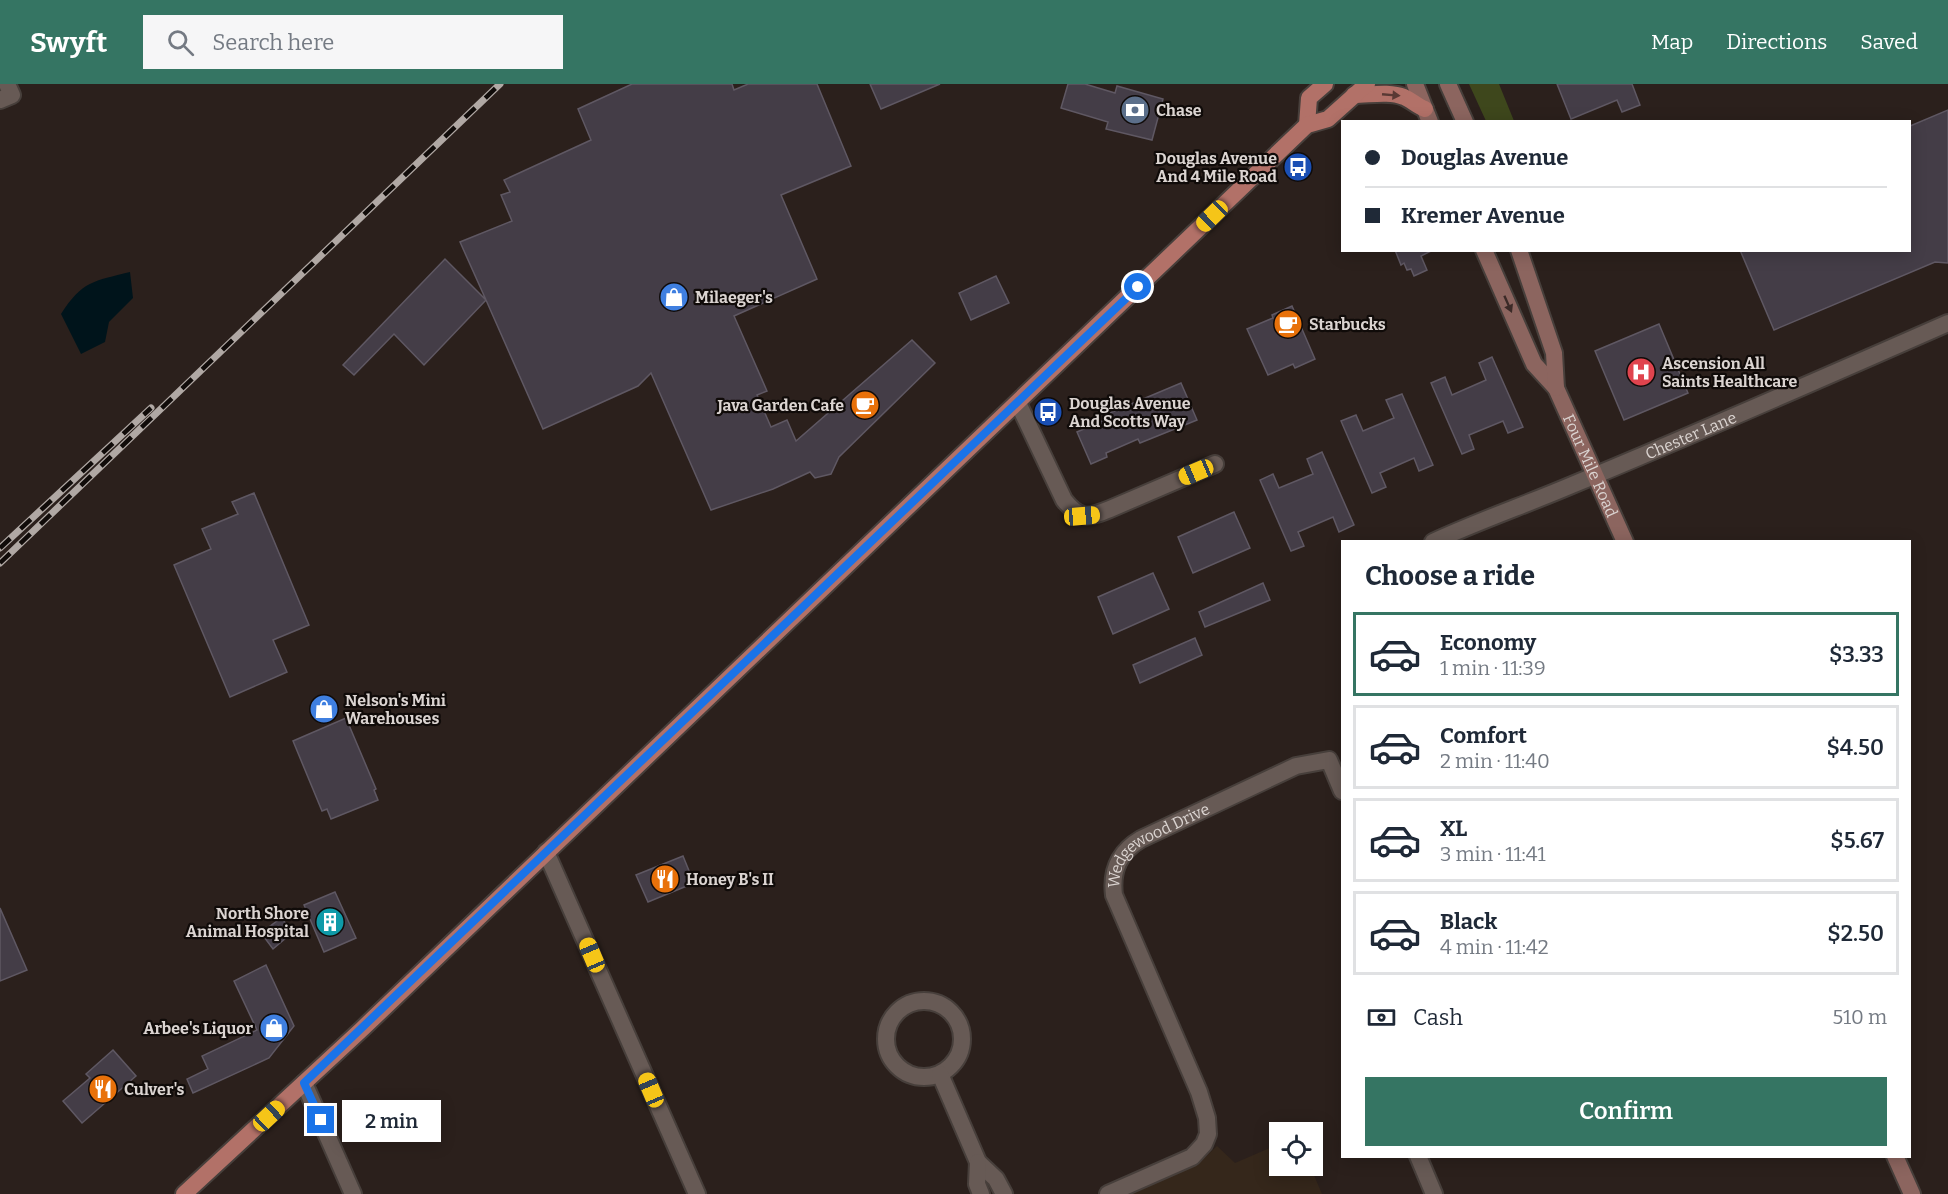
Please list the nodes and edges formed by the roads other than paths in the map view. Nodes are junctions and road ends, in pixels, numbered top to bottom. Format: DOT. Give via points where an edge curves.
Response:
graph roads {
  1 [pos="1325,84"];
  2 [pos="1415,84"];
  3 [pos="1448,84"];
  4 [pos="1360,90"];
  5 [pos="1428,115"];
  6 [pos="1464,120"];
  7 [pos="1307,125"];
  8 [pos="1485,252"];
  9 [pos="1520,252"];
  10 [pos="1948,323"];
  11 [pos="1556,388"];
  12 [pos="1018,403"];
  13 [pos="1215,464"];
  14 [pos="1595,475"];
  15 [pos="1436,540"];
  16 [pos="1624,540"];
  17 [pos="1341,789"];
  18 [pos="546,852"];
  19 [pos="940,1074"];
  20 [pos="304,1083"];
  21 [pos="1419,1158"];
  22 [pos="1896,1158"];
  23 [pos="978,1162"];
  24 [pos="184,1194"];
  25 [pos="353,1194"];
  26 [pos="697,1194"];
  27 [pos="981,1194"];
  28 [pos="1004,1194"];
  29 [pos="1108,1194"];
  30 [pos="1434,1194"];
  31 [pos="1912,1194"];
  1 -- 7 [label="main road" via="1309,98"];
  2 -- 5 [label="main road"];
  3 -- 6 [label="main road"];
  4 -- 5 [label="main road, one-way" via="1406,98"];
  4 -- 7 [label="main road" via="1328,119"];
  7 -- 12 [label="main road"];
  8 -- 11 [label="main road, Four Mile Road, one-way" via="1534,364"];
  9 -- 11 [label="main road, Four Mile Road" via="1554,353"];
  10 -- 14 [label="street, Chester Lane"];
  11 -- 14 [label="main road, Four Mile Road"];
  12 -- 13 [label="street" via="1064,500 1082,516 1095,515"];
  12 -- 18 [label="main road"];
  14 -- 15 [label="street, Chester Lane"];
  14 -- 16 [label="main road, Four Mile Road"];
  17 -- 29 [label="street, Wedgewood Drive" via="1329,760 1296,766 1142,839 1120,856 1114,868 1114,895 1199,1092 1208,1134 1192,1157"];
  18 -- 20 [label="main road"];
  18 -- 26 [label="street"];
  19 -- 19 [label="street" via="950,1067 962,1047 959,1023 952,1013 932,1002 907,1005 889,1023 887,1049 902,1070 921,1077"];
  19 -- 23 [label="street"];
  20 -- 24 [label="main road"];
  20 -- 25 [label="street"];
  21 -- 30 [label="street"];
  22 -- 31 [label="main road"];
  23 -- 27 [label="street" via="977,1184"];
  23 -- 28 [label="street" via="996,1179"];
}
